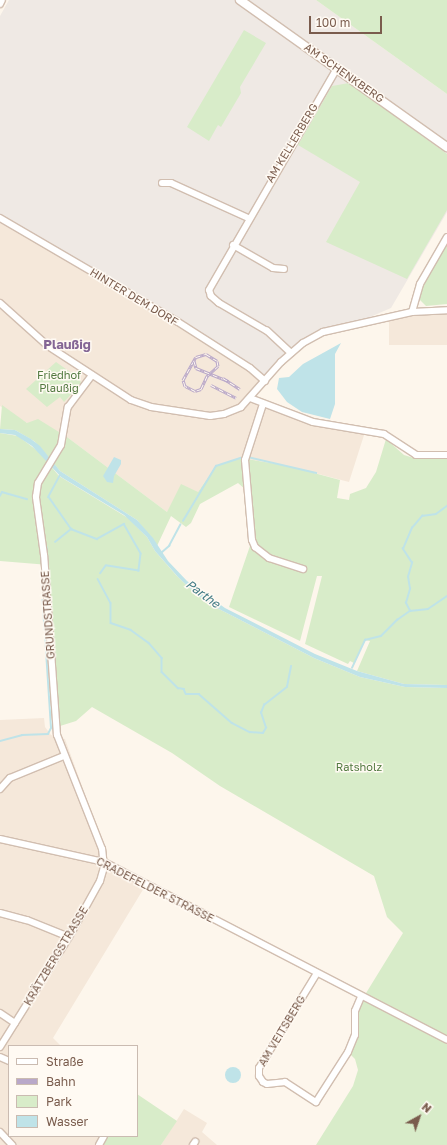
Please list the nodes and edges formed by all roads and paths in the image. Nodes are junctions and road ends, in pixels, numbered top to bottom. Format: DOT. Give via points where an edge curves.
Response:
graph roads {
  1 [pos="2,0"];
  2 [pos="240,0"];
  3 [pos="0,4"];
  4 [pos="337,68"];
  5 [pos="447,148"];
  6 [pos="162,184"];
  7 [pos="0,218"];
  8 [pos="248,218"];
  9 [pos="447,237"];
  10 [pos="233,245"];
  11 [pos="284,269"];
  12 [pos="0,303"];
  13 [pos="447,310"];
  14 [pos="412,312"];
  15 [pos="291,353"];
  16 [pos="92,375"];
  17 [pos="265,381"];
  18 [pos="250,398"];
  19 [pos="263,404"];
  20 [pos="447,455"];
  21 [pos="303,569"];
  22 [pos="64,756"];
  23 [pos="1,785"];
  24 [pos="0,839"];
  25 [pos="104,862"];
  26 [pos="0,913"];
  27 [pos="68,937"];
  28 [pos="317,973"];
  29 [pos="362,997"];
  30 [pos="0,1013"];
  31 [pos="15,1022"];
  32 [pos="447,1040"];
  33 [pos="0,1047"];
  34 [pos="0,1132"];
  35 [pos="12,1145"];
  1 -- 3 [label="street"];
  2 -- 4 [label="main road, AM SCHENKBERG"];
  4 -- 5 [label="main road, AM SCHENKBERG"];
  4 -- 8 [label="street, AM KELLERBERG"];
  6 -- 8 [label="street" via="171,183"];
  7 -- 17 [label="street, HINTER DEM DORF" via="178,322 250,368"];
  8 -- 10 [label="street, AM KELLERBERG"];
  9 -- 14 [label="street" via="420,284"];
  10 -- 11 [label="street" via="272,268"];
  10 -- 15 [label="street, AM KELLERBERG" via="209,290 211,296 267,331"];
  12 -- 16 [label="street" via="48,346"];
  13 -- 14 [label="street"];
  14 -- 15 [label="street" via="334,327"];
  15 -- 17 [label="street"];
  16 -- 18 [label="street" via="140,403 198,414 224,414 241,407"];
  16 -- 22 [label="street, GRUNDSTRASSE" via="68,407 61,445 38,483 36,497 44,555 52,698 56,735"];
  17 -- 18 [label="street"];
  18 -- 19 [label="street"];
  19 -- 20 [label="street" via="313,422 384,434 416,455"];
  19 -- 21 [label="street" via="245,460 252,540 255,547 269,558"];
  22 -- 23 [label="street" via="10,778"];
  22 -- 25 [label="street, GRUNDSTRASSE" via="102,849"];
  24 -- 25 [label="street, CRADEFELDER STRASSE"];
  25 -- 27 [label="street, KRÄTZBERGSTRASSE" via="100,881"];
  25 -- 28 [label="street, CRADEFELDER STRASSE"];
  26 -- 27 [label="street" via="27,920"];
  27 -- 31 [label="street, KRÄTZBERGSTRASSE"];
  28 -- 29 [label="street"];
  28 -- 29 [label="street, AM VEITSBERG" via="259,1068 259,1076 263,1082 285,1082 316,1102 348,1052 355,1035 355,1011"];
  29 -- 32 [label="street"];
  30 -- 31 [label="street"];
  31 -- 33 [label="street, KRÄTZBERGSTRASSE"];
  34 -- 35 [label="street"];
}
